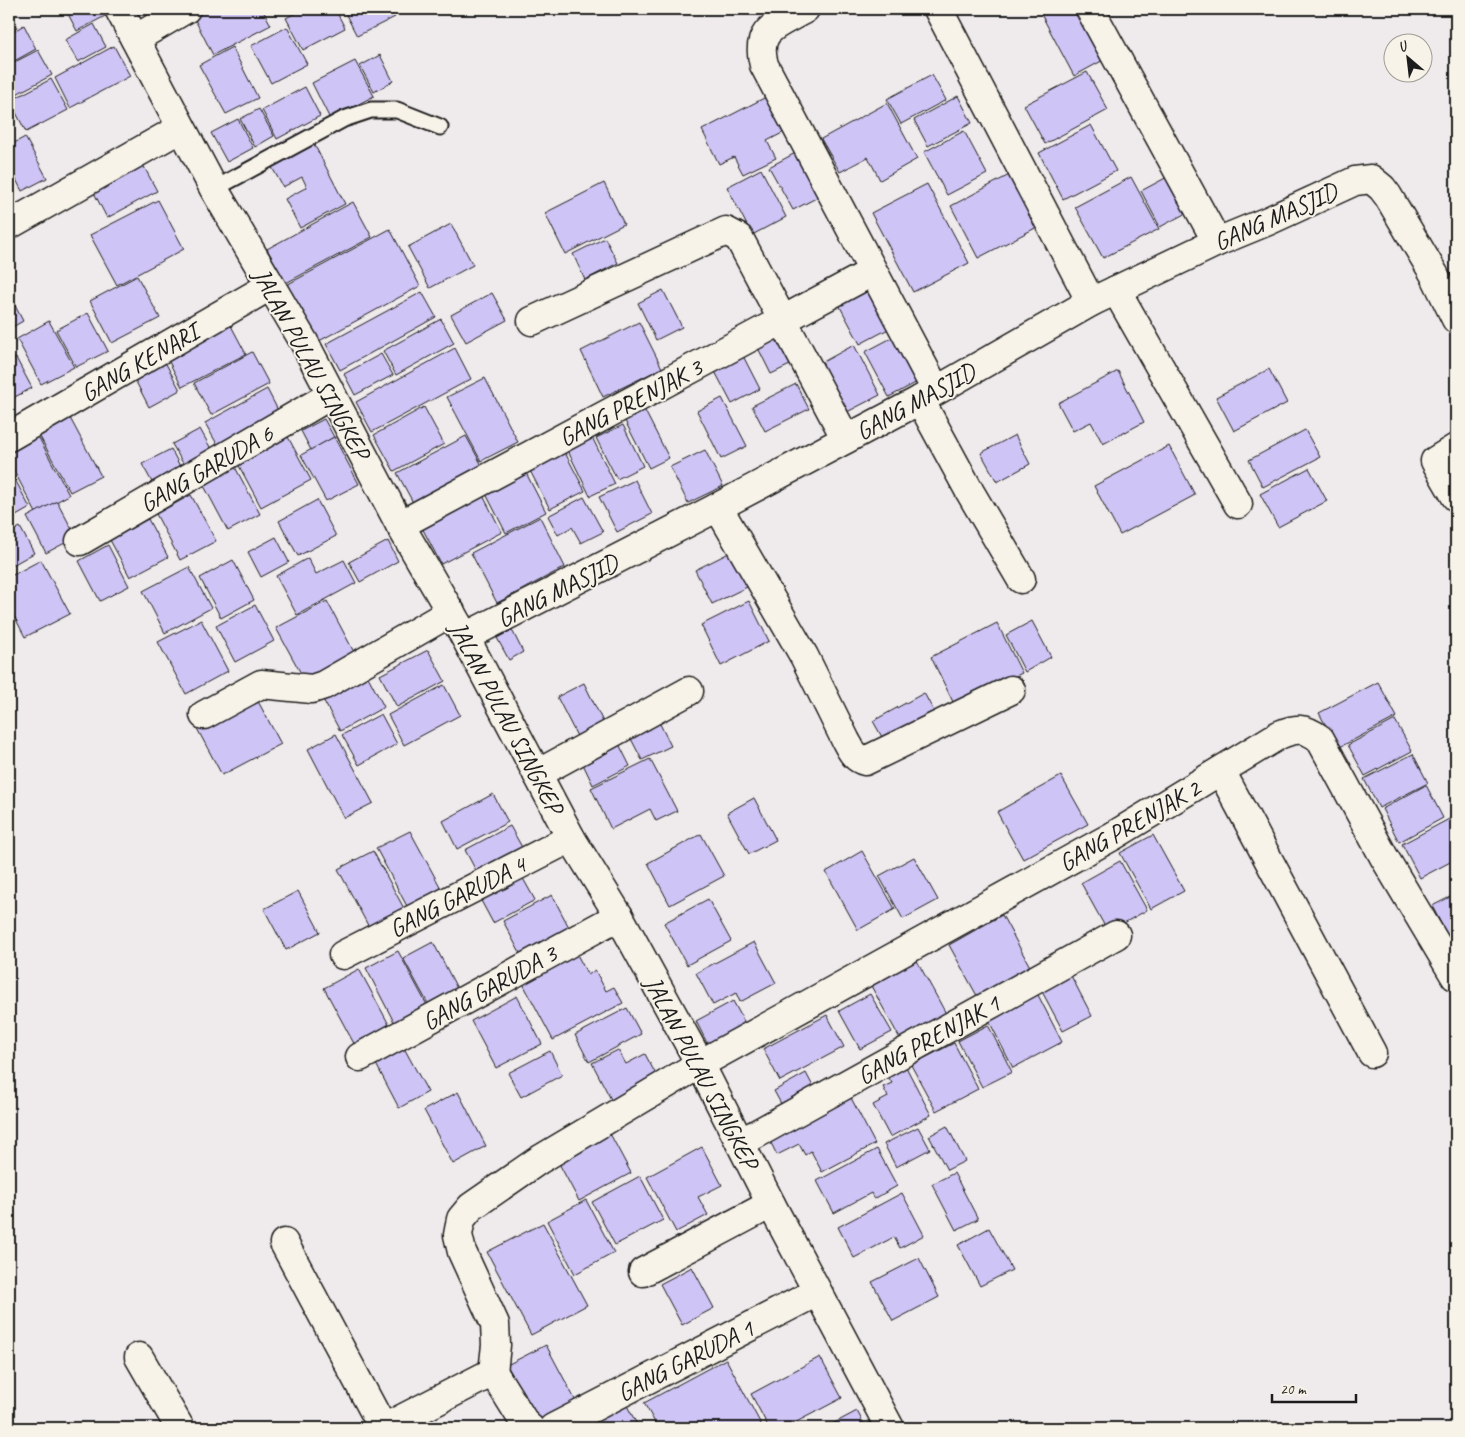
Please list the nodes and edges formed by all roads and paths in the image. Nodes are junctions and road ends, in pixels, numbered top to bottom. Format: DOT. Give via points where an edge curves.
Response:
graph roads {
  1 [pos="119,9"];
  2 [pos="186,9"];
  3 [pos="805,9"];
  4 [pos="938,9"];
  5 [pos="1090,9"];
  6 [pos="135,39"];
  7 [pos="181,128"];
  8 [pos="440,128"];
  9 [pos="214,190"];
  10 [pos="9,225"];
  11 [pos="1217,242"];
  12 [pos="861,278"];
  13 [pos="270,286"];
  14 [pos="1116,290"];
  15 [pos="1091,302"];
  16 [pos="1456,319"];
  17 [pos="783,320"];
  18 [pos="532,321"];
  19 [pos="331,395"];
  20 [pos="928,395"];
  21 [pos="9,437"];
  22 [pos="846,439"];
  23 [pos="1456,448"];
  24 [pos="1456,498"];
  25 [pos="1238,504"];
  26 [pos="718,507"];
  27 [pos="400,525"];
  28 [pos="80,541"];
  29 [pos="1021,579"];
  30 [pos="450,612"];
  31 [pos="465,636"];
  32 [pos="1011,690"];
  33 [pos="689,691"];
  34 [pos="204,715"];
  35 [pos="1221,771"];
  36 [pos="537,774"];
  37 [pos="570,838"];
  38 [pos="618,916"];
  39 [pos="1116,935"];
  40 [pos="343,955"];
  41 [pos="1455,976"];
  42 [pos="1372,1053"];
  43 [pos="360,1057"];
  44 [pos="700,1064"];
  45 [pos="740,1143"];
  46 [pos="770,1204"];
  47 [pos="284,1243"];
  48 [pos="643,1272"];
  49 [pos="817,1292"];
  50 [pos="138,1357"];
  51 [pos="493,1372"];
  52 [pos="180,1428"];
  53 [pos="384,1428"];
  54 [pos="530,1428"];
  55 [pos="553,1428"];
  56 [pos="890,1428"];
  1 -- 6 [label="street, JALAN PULAU SINGKEP"];
  2 -- 6 [label="street"];
  3 -- 20 [label="street" via="765,35 761,44 764,65"];
  4 -- 15 [label="street"];
  5 -- 11 [label="street"];
  6 -- 7 [label="street, JALAN PULAU SINGKEP"];
  7 -- 9 [label="street, JALAN PULAU SINGKEP"];
  7 -- 10 [label="street"];
  8 -- 9 [label="lane" via="397,110 370,110 344,119"];
  9 -- 13 [label="street, JALAN PULAU SINGKEP"];
  11 -- 14 [label="street, GANG MASJID"];
  11 -- 16 [label="street, GANG MASJID" via="1355,181 1370,179 1388,196 1434,274"];
  12 -- 17 [label="street, GANG PRENJAK 3"];
  13 -- 19 [label="street, JALAN PULAU SINGKEP"];
  13 -- 21 [label="street, GANG KENARI"];
  14 -- 15 [label="street, GANG MASJID"];
  14 -- 25 [label="street"];
  15 -- 20 [label="street, GANG MASJID"];
  17 -- 18 [label="street" via="739,238 726,231"];
  17 -- 22 [label="street"];
  17 -- 27 [label="street, GANG PRENJAK 3"];
  19 -- 27 [label="street, JALAN PULAU SINGKEP"];
  19 -- 28 [label="street, GANG GARUDA 6"];
  20 -- 22 [label="street, GANG MASJID"];
  20 -- 29 [label="street" via="970,492"];
  22 -- 26 [label="street, GANG MASJID"];
  23 -- 24 [label="street" via="1435,461"];
  26 -- 31 [label="street, GANG MASJID"];
  26 -- 32 [label="street" via="804,656 846,742 860,760 865,761"];
  27 -- 30 [label="street, JALAN PULAU SINGKEP"];
  30 -- 31 [label="street, JALAN PULAU SINGKEP"];
  30 -- 34 [label="street" via="324,685 312,689 261,684"];
  31 -- 36 [label="street, JALAN PULAU SINGKEP"];
  33 -- 36 [label="street"];
  35 -- 41 [label="street, GANG PRENJAK 2" via="1292,730 1306,731 1320,739 1384,857"];
  35 -- 42 [label="street"];
  35 -- 44 [label="street, GANG PRENJAK 2" via="1113,836"];
  36 -- 37 [label="street, JALAN PULAU SINGKEP"];
  37 -- 38 [label="street, JALAN PULAU SINGKEP"];
  37 -- 40 [label="street, GANG GARUDA 4"];
  38 -- 43 [label="street, GANG GARUDA 3"];
  38 -- 44 [label="street, JALAN PULAU SINGKEP"];
  39 -- 45 [label="street, GANG PRENJAK 1"];
  44 -- 45 [label="street, JALAN PULAU SINGKEP"];
  44 -- 51 [label="street, GANG PRENJAK 2" via="539,1160 471,1207 461,1219 458,1235 462,1252 495,1324"];
  45 -- 46 [label="street, JALAN PULAU SINGKEP"];
  46 -- 48 [label="street"];
  46 -- 49 [label="street, JALAN PULAU SINGKEP"];
  47 -- 53 [label="street"];
  49 -- 55 [label="street, GANG GARUDA 1"];
  49 -- 56 [label="street, JALAN PULAU SINGKEP"];
  50 -- 52 [label="street"];
  51 -- 53 [label="street"];
  51 -- 54 [label="street"];
}
